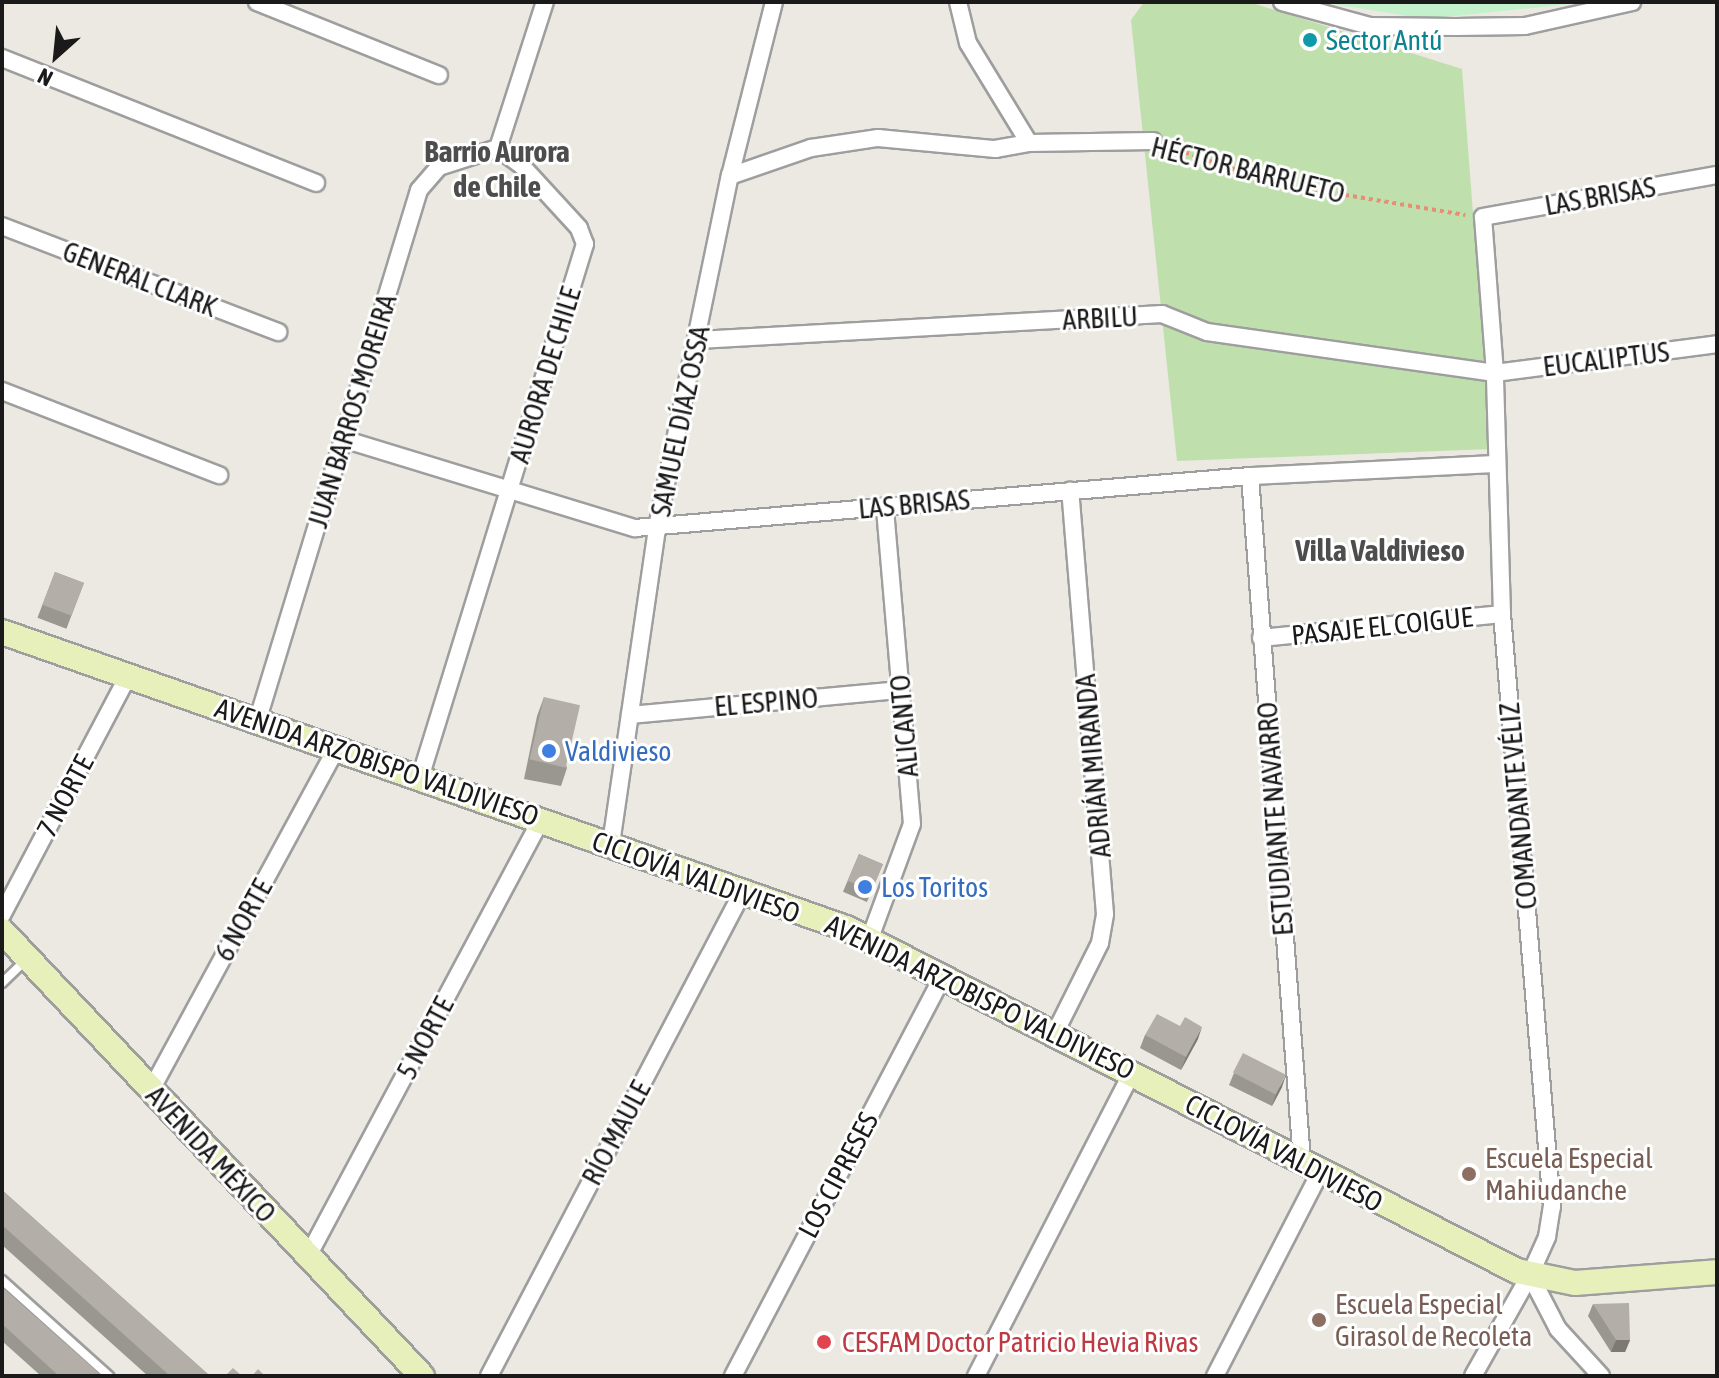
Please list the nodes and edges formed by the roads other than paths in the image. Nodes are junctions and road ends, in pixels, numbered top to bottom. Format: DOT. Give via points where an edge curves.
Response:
graph roads {
  1 [pos="257,2"];
  2 [pos="545,2"];
  3 [pos="774,2"];
  4 [pos="958,2"];
  5 [pos="1282,2"];
  6 [pos="1632,2"];
  7 [pos="2,58"];
  8 [pos="439,75"];
  9 [pos="1153,141"];
  10 [pos="1029,143"];
  11 [pos="498,148"];
  12 [pos="1717,175"];
  13 [pos="730,176"];
  14 [pos="316,183"];
  15 [pos="1483,217"];
  16 [pos="2,226"];
  17 [pos="278,332"];
  18 [pos="698,340"];
  19 [pos="1717,344"];
  20 [pos="1495,373"];
  21 [pos="2,391"];
  22 [pos="343,439"];
  23 [pos="1497,464"];
  24 [pos="219,475"];
  25 [pos="1250,476"];
  26 [pos="510,490"];
  27 [pos="1070,490"];
  28 [pos="885,506"];
  29 [pos="657,527"];
  30 [pos="1502,614"];
  31 [pos="2,632"];
  32 [pos="1261,638"];
  33 [pos="128,676"];
  34 [pos="901,690"];
  35 [pos="630,715"];
  36 [pos="257,722"];
  37 [pos="336,749"];
  38 [pos="420,778"];
  39 [pos="542,818"];
  40 [pos="611,844"];
  41 [pos="743,891"];
  42 [pos="2,915"];
  43 [pos="2,931"];
  44 [pos="870,938"];
  45 [pos="28,959"];
  46 [pos="944,974"];
  47 [pos="2,983"];
  48 [pos="1056,1031"];
  49 [pos="1133,1071"];
  50 [pos="151,1090"];
  51 [pos="1312,1166"];
  52 [pos="307,1258"];
  53 [pos="1717,1272"];
  54 [pos="1530,1275"];
  55 [pos="2,1280"];
  56 [pos="109,1376"];
  57 [pos="422,1376"];
  58 [pos="489,1376"];
  59 [pos="733,1376"];
  60 [pos="976,1376"];
  61 [pos="1215,1376"];
  62 [pos="1473,1376"];
  63 [pos="1601,1376"];
  1 -- 8 [label="street"];
  2 -- 11 [label="street"];
  3 -- 13 [label="street, SAMUEL DÍAZ OSSA"];
  4 -- 10 [label="street" via="968,43"];
  5 -- 6 [label="street" via="1370,26 1455,27 1525,26"];
  7 -- 14 [label="street"];
  9 -- 10 [label="street, HÉCTOR BARRUETO"];
  10 -- 13 [label="street, HÉCTOR BARRUETO" via="995,149 878,138 811,148"];
  11 -- 22 [label="street, JUAN BARROS MOREIRA" via="439,167 419,190"];
  11 -- 26 [label="street, AURORA DE CHILE" via="521,165 579,228 585,244"];
  12 -- 15 [label="street, LAS BRISAS"];
  13 -- 18 [label="street, SAMUEL DÍAZ OSSA"];
  15 -- 20 [label="street, COMANDANTE VÉLIZ"];
  16 -- 17 [label="street, GENERAL CLARK"];
  18 -- 20 [label="street, ARBILU" via="1162,314 1207,332"];
  18 -- 29 [label="street, SAMUEL DÍAZ OSSA"];
  19 -- 20 [label="street, EUCALIPTUS"];
  20 -- 23 [label="street, COMANDANTE VÉLIZ"];
  21 -- 24 [label="street"];
  22 -- 26 [label="street, LAS BRISAS"];
  22 -- 36 [label="street, JUAN BARROS MOREIRA"];
  23 -- 25 [label="street, LAS BRISAS"];
  23 -- 30 [label="street, COMANDANTE VÉLIZ"];
  25 -- 27 [label="street, LAS BRISAS"];
  25 -- 32 [label="street, ESTUDIANTE NAVARRO"];
  26 -- 29 [label="street, LAS BRISAS" via="635,528"];
  26 -- 38 [label="street, AURORA DE CHILE"];
  27 -- 28 [label="street, LAS BRISAS"];
  27 -- 48 [label="street, ADRIÁN MIRANDA" via="1105,914 1100,943"];
  28 -- 29 [label="street, LAS BRISAS"];
  28 -- 34 [label="street, ALICANTO"];
  29 -- 35 [label="street, SAMUEL DÍAZ OSSA"];
  30 -- 32 [label="street, PASAJE EL COIGUE"];
  30 -- 54 [label="street, COMANDANTE VÉLIZ" via="1552,1207 1547,1237"];
  31 -- 33 [label="street, AVENIDA ARZOBISPO VALDIVIESO"];
  32 -- 51 [label="street, ESTUDIANTE NAVARRO"];
  33 -- 36 [label="street, AVENIDA ARZOBISPO VALDIVIESO"];
  33 -- 42 [label="street, 7 NORTE"];
  34 -- 35 [label="street, EL ESPINO"];
  34 -- 44 [label="street, ALICANTO" via="910,836"];
  35 -- 40 [label="street, SAMUEL DÍAZ OSSA"];
  36 -- 37 [label="street, AVENIDA ARZOBISPO VALDIVIESO"];
  37 -- 38 [label="street, AVENIDA ARZOBISPO VALDIVIESO"];
  37 -- 50 [label="street, 6 NORTE"];
  38 -- 39 [label="street, AVENIDA ARZOBISPO VALDIVIESO"];
  39 -- 40 [label="street, AVENIDA ARZOBISPO VALDIVIESO"];
  39 -- 52 [label="street, 5 NORTE"];
  40 -- 41 [label="street, AVENIDA ARZOBISPO VALDIVIESO"];
  41 -- 44 [label="street, AVENIDA ARZOBISPO VALDIVIESO"];
  41 -- 58 [label="street, RÍO MAULE"];
  43 -- 45 [label="street, AVENIDA MÉXICO"];
  44 -- 46 [label="street, AVENIDA ARZOBISPO VALDIVIESO"];
  45 -- 47 [label="lane"];
  45 -- 50 [label="street, AVENIDA MÉXICO"];
  46 -- 48 [label="street, AVENIDA ARZOBISPO VALDIVIESO"];
  46 -- 59 [label="street, LOS CIPRESES"];
  48 -- 49 [label="street, AVENIDA ARZOBISPO VALDIVIESO"];
  49 -- 51 [label="street, AVENIDA ARZOBISPO VALDIVIESO"];
  49 -- 60 [label="street"];
  50 -- 52 [label="street, AVENIDA MÉXICO"];
  51 -- 54 [label="street, AVENIDA ARZOBISPO VALDIVIESO"];
  51 -- 61 [label="street"];
  52 -- 57 [label="street, AVENIDA MÉXICO"];
  53 -- 54 [label="street, AVENIDA ARZOBISPO VALDIVIESO" via="1575,1283"];
  54 -- 62 [label="street, COMANDANTE VÉLIZ"];
  54 -- 63 [label="street" via="1543,1308"];
  55 -- 56 [label="lane"];
}
